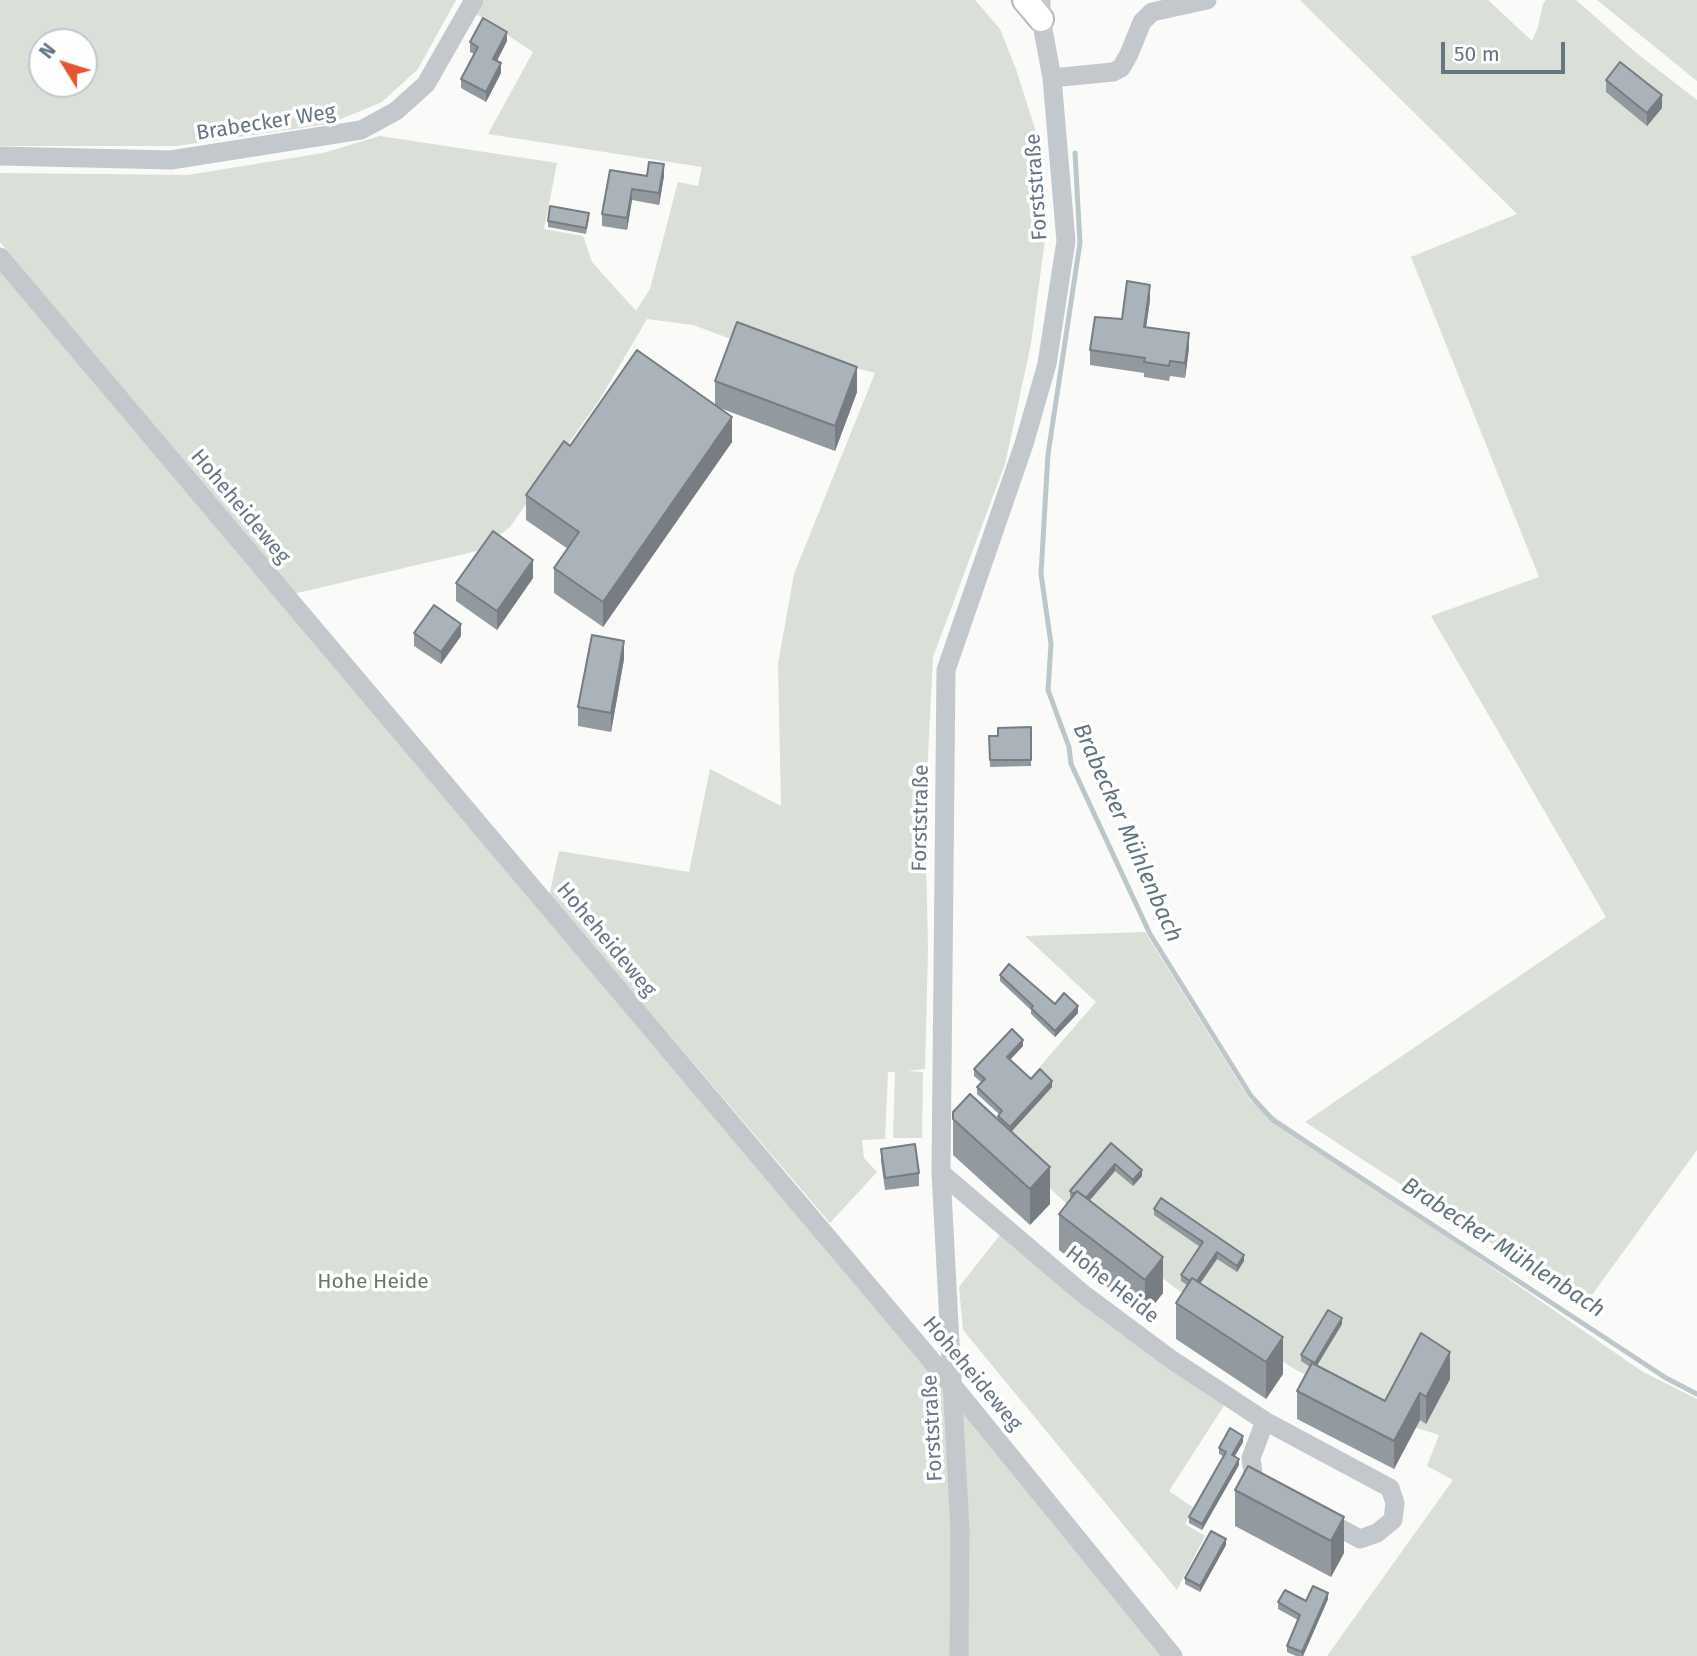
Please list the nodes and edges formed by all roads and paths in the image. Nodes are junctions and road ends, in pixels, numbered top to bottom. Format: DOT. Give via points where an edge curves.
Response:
graph roads {
  1 [pos="474,0"];
  2 [pos="1025,0"];
  3 [pos="1207,0"];
  4 [pos="1041,10"];
  5 [pos="1052,78"];
  6 [pos="0,156"];
  7 [pos="0,257"];
  8 [pos="941,1173"];
  9 [pos="953,1386"];
  10 [pos="1265,1421"];
  11 [pos="1285,1498"];
  12 [pos="1305,1509"];
  13 [pos="959,1656"];
  14 [pos="1173,1656"];
  1 -- 6 [label="street, Brabecker Weg" via="426,84 396,111 361,131 171,160"];
  2 -- 4 [label="main road"];
  3 -- 5 [label="street" via="1152,12 1142,22 1121,68"];
  4 -- 5 [label="street, Forststraße"];
  5 -- 8 [label="street, Forststraße" via="1066,241 1047,364 946,670"];
  7 -- 9 [label="street, Hoheheideweg"];
  8 -- 9 [label="street, Forststraße"];
  8 -- 10 [label="street, Hohe Heide" via="1082,1293"];
  9 -- 13 [label="street, Forststraße" via="960,1531"];
  9 -- 14 [label="street, Hoheheideweg"];
  10 -- 11 [label="street" via="1251,1458 1254,1480"];
  10 -- 12 [label="street, Hohe Heide" via="1390,1488 1395,1503 1393,1521 1360,1539"];
}
